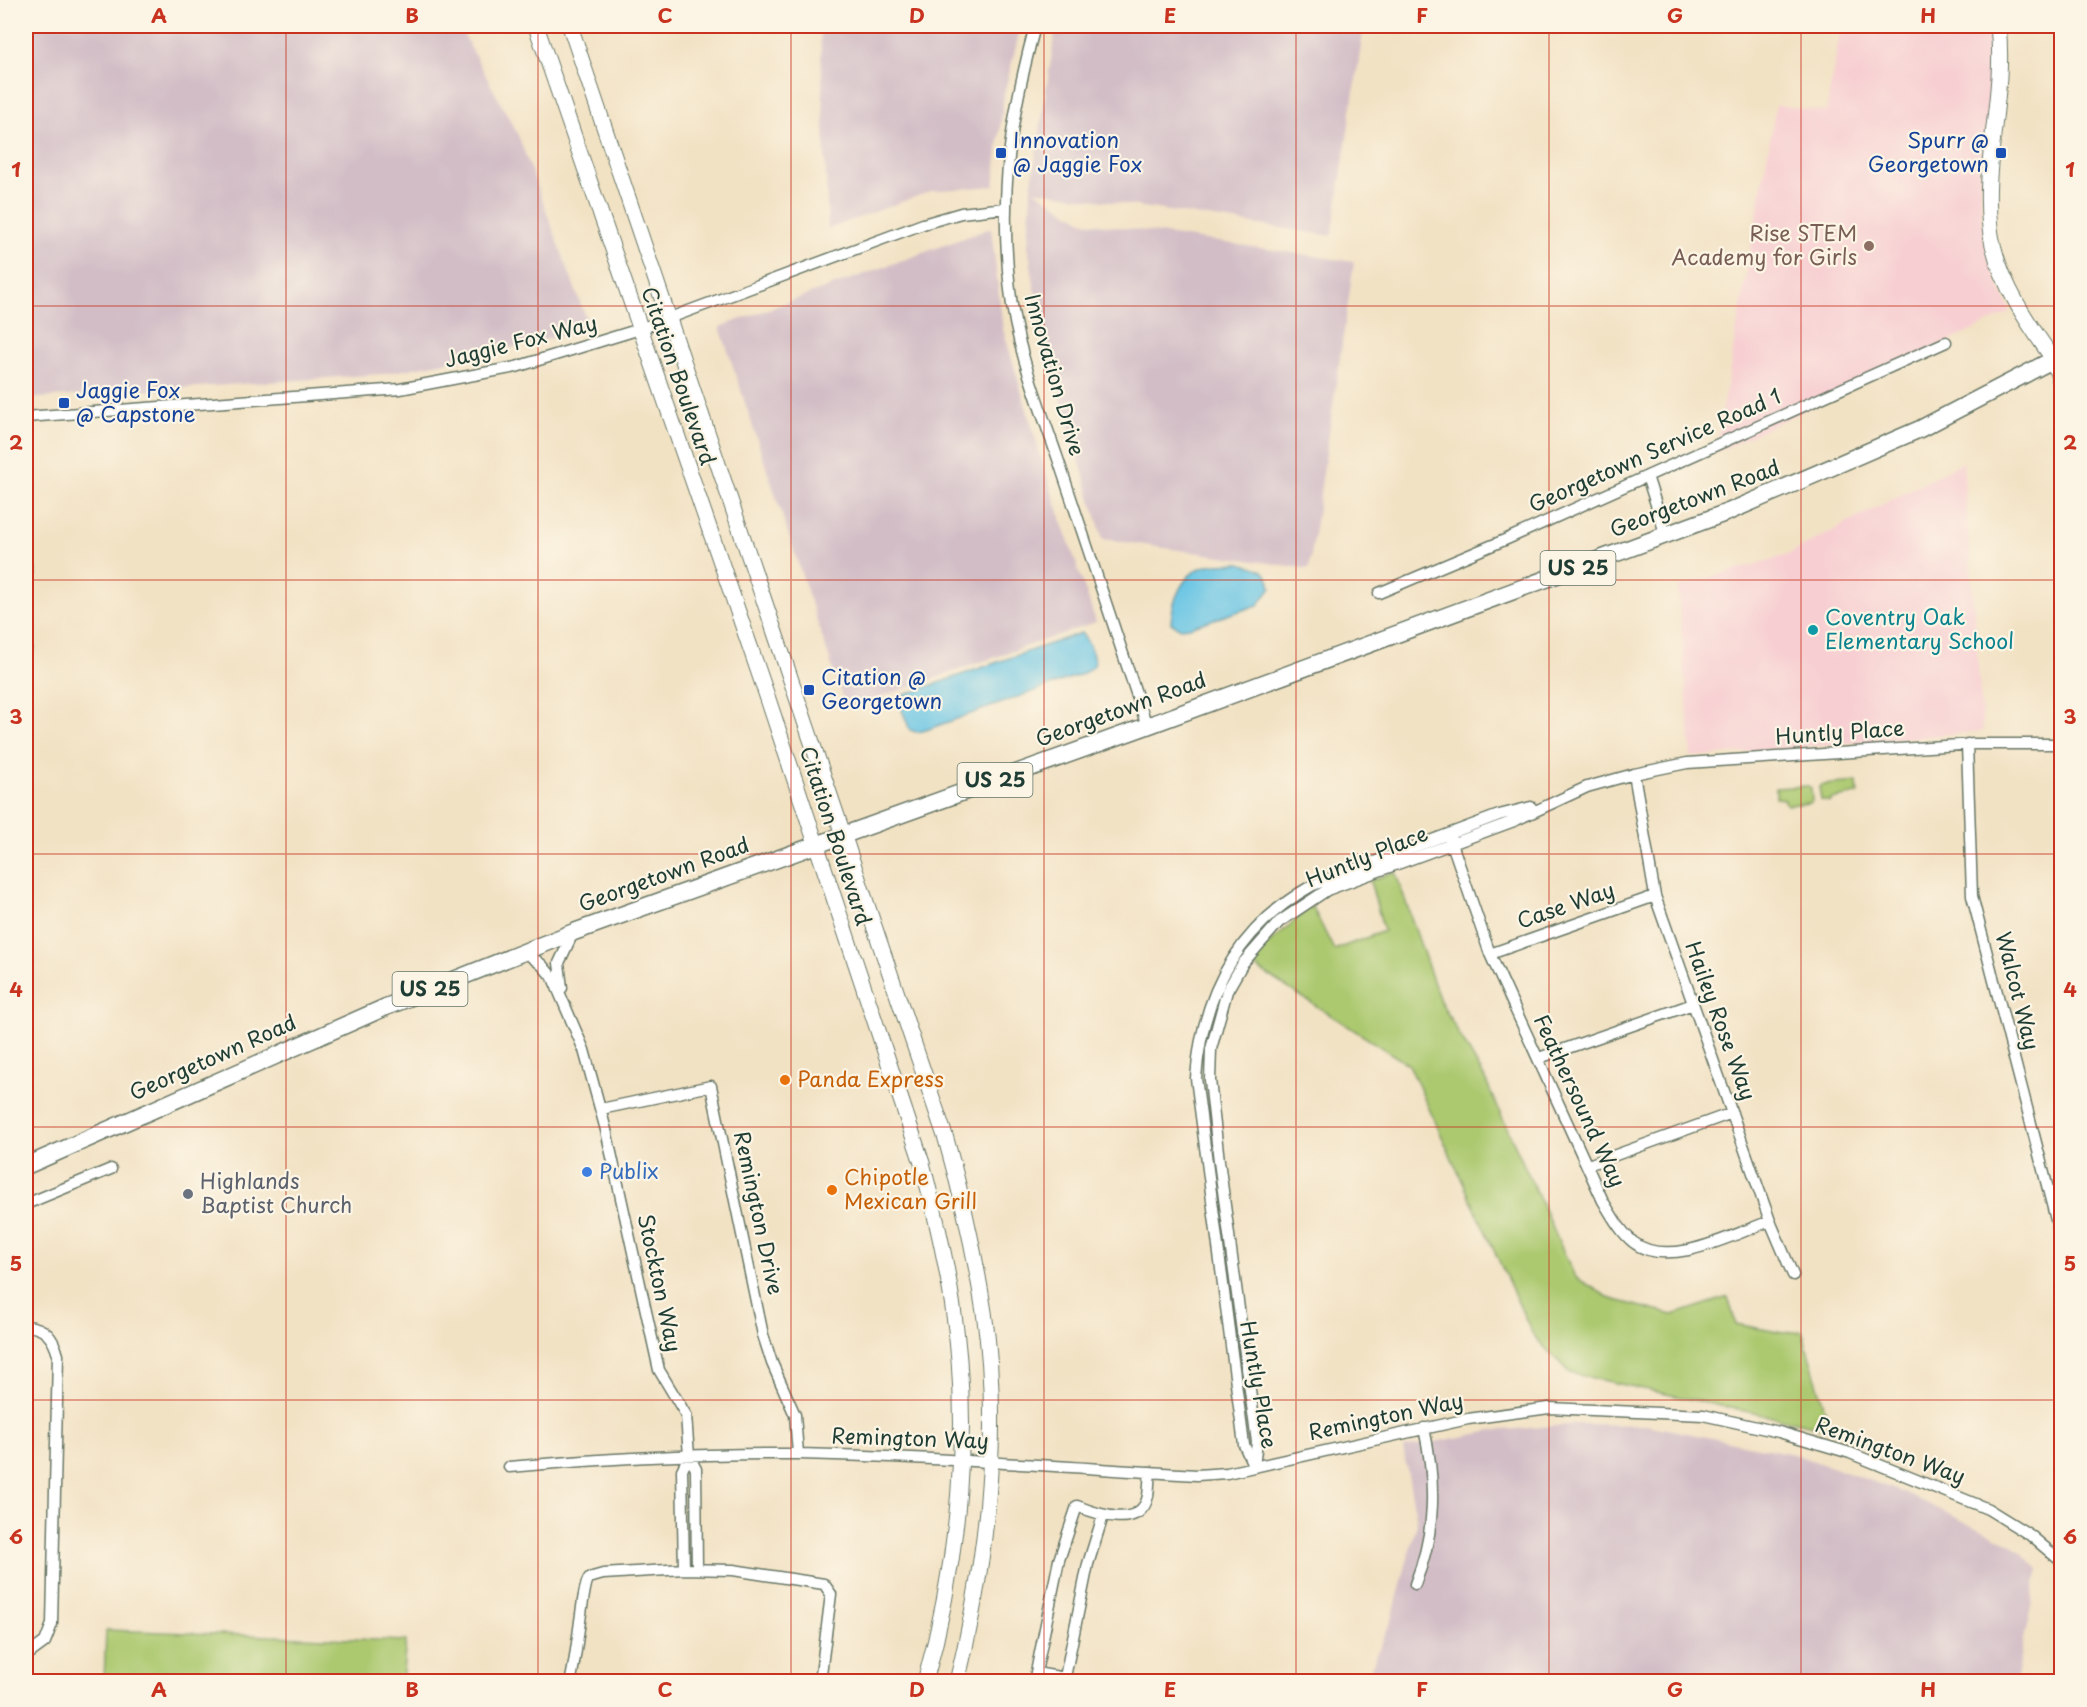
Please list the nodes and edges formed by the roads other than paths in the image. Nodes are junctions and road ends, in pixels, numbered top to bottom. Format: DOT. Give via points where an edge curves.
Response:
graph roads {
  1 [pos="536,26"];
  2 [pos="570,26"];
  3 [pos="1035,26"];
  4 [pos="1998,26"];
  5 [pos="2004,26"];
  6 [pos="1998,72"];
  7 [pos="1005,208"];
  8 [pos="669,318"];
  9 [pos="640,329"];
  10 [pos="1946,342"];
  11 [pos="2059,362"];
  12 [pos="2061,386"];
  13 [pos="26,417"];
  14 [pos="1647,476"];
  15 [pos="1666,536"];
  16 [pos="26,565"];
  17 [pos="1379,593"];
  18 [pos="26,650"];
  19 [pos="1147,726"];
  20 [pos="1967,744"];
  21 [pos="2061,744"];
  22 [pos="1634,774"];
  23 [pos="842,834"];
  24 [pos="1450,839"];
  25 [pos="816,844"];
  26 [pos="1655,896"];
  27 [pos="574,932"];
  28 [pos="525,952"];
  29 [pos="1490,954"];
  30 [pos="1693,1004"];
  31 [pos="568,1009"];
  32 [pos="1539,1058"];
  33 [pos="601,1109"];
  34 [pos="1732,1113"];
  35 [pos="1588,1165"];
  36 [pos="26,1166"];
  37 [pos="111,1169"];
  38 [pos="26,1204"];
  39 [pos="1770,1221"];
  40 [pos="2061,1243"];
  41 [pos="1793,1275"];
  42 [pos="26,1326"];
  43 [pos="1424,1428"];
  44 [pos="798,1454"];
  45 [pos="689,1456"];
  46 [pos="990,1461"];
  47 [pos="960,1462"];
  48 [pos="509,1467"];
  49 [pos="1254,1467"];
  50 [pos="1150,1472"];
  51 [pos="1103,1516"];
  52 [pos="2061,1562"];
  53 [pos="684,1569"];
  54 [pos="697,1569"];
  55 [pos="1415,1584"];
  56 [pos="26,1656"];
  57 [pos="1035,1677"];
  58 [pos="1065,1680"];
  59 [pos="574,1681"];
  60 [pos="819,1682"];
  61 [pos="925,1682"];
  62 [pos="957,1682"];
  1 -- 9 [label="main road, Citation Boulevard"];
  2 -- 8 [label="main road, Citation Boulevard"];
  3 -- 7 [label="street, Innovation Drive" via="1013,112"];
  4 -- 6 [label="main road"];
  5 -- 6 [label="main road"];
  6 -- 11 [label="main road" via="1990,230 2003,273 2021,308"];
  7 -- 8 [label="street, Jaggie Fox Way" via="961,213 923,224"];
  7 -- 19 [label="street, Innovation Drive" via="1010,291 1027,367"];
  8 -- 9 [label="street, Jaggie Fox Way"];
  8 -- 23 [label="main road, Citation Boulevard"];
  9 -- 13 [label="street, Jaggie Fox Way" via="516,367 400,389"];
  9 -- 25 [label="main road, Citation Boulevard"];
  10 -- 14 [label="street, Georgetown Service Road 1"];
  11 -- 12 [label="main road"];
  11 -- 15 [label="main road, Georgetown Road / US 25" via="1862,456"];
  14 -- 15 [label="street"];
  14 -- 17 [label="street, Georgetown Service Road 1"];
  15 -- 19 [label="main road, Georgetown Road / US 25"];
  16 -- 18 [label="street"];
  19 -- 23 [label="main road, Georgetown Road / US 25"];
  20 -- 21 [label="street, Huntly Place"];
  20 -- 22 [label="street, Huntly Place" via="1687,763"];
  20 -- 40 [label="street, Walcot Way" via="1972,896"];
  22 -- 24 [label="street, Huntly Place" via="1499,815"];
  22 -- 26 [label="street, Hailey Rose Way"];
  23 -- 25 [label="main road, Georgetown Road / US 25"];
  23 -- 46 [label="main road, Citation Boulevard" via="960,1190 984,1312"];
  24 -- 29 [label="street, Feathersound Way"];
  24 -- 49 [label="street, Huntly Place" via="1336,875 1294,895 1266,918 1231,960 1206,1011 1199,1042 1197,1087 1244,1445"];
  25 -- 27 [label="main road, Georgetown Road / US 25"];
  25 -- 47 [label="main road, Citation Boulevard" via="935,1213 952,1303"];
  26 -- 29 [label="street, Case Way"];
  26 -- 30 [label="street, Hailey Rose Way"];
  27 -- 28 [label="main road, Georgetown Road / US 25"];
  27 -- 31 [label="street, Stockton Way" via="559,963"];
  28 -- 31 [label="street, Stockton Way" via="553,978"];
  28 -- 36 [label="main road, Georgetown Road / US 25" via="386,1007"];
  29 -- 32 [label="street, Feathersound Way"];
  30 -- 32 [label="street"];
  30 -- 34 [label="street, Hailey Rose Way"];
  31 -- 33 [label="street, Stockton Way"];
  32 -- 35 [label="street, Feathersound Way"];
  33 -- 44 [label="street, Remington Drive" via="711,1086 764,1335 795,1415"];
  33 -- 45 [label="street, Stockton Way" via="659,1370 686,1415"];
  34 -- 35 [label="street"];
  34 -- 39 [label="street, Hailey Rose Way"];
  35 -- 39 [label="street, Feathersound Way" via="1620,1229 1635,1244 1657,1253 1680,1253"];
  37 -- 38 [label="street"];
  39 -- 41 [label="street, Hailey Rose Way"];
  42 -- 56 [label="street" via="36,1326 49,1334 58,1355 52,1624 45,1642"];
  43 -- 49 [label="street, Remington Way"];
  43 -- 52 [label="street, Remington Way" via="1549,1408 1702,1415 1850,1453 1977,1504 2030,1535"];
  43 -- 55 [label="street" via="1433,1496 1425,1559"];
  44 -- 45 [label="street, Remington Way"];
  44 -- 47 [label="street, Remington Way"];
  45 -- 48 [label="street, Remington Way"];
  45 -- 53 [label="street, Stockton Way" via="682,1470"];
  45 -- 54 [label="street, Stockton Way" via="696,1469"];
  46 -- 47 [label="street, Remington Way"];
  46 -- 50 [label="street, Remington Way"];
  46 -- 62 [label="main road, Citation Boulevard" via="978,1582"];
  47 -- 61 [label="main road, Citation Boulevard" via="945,1594"];
  49 -- 50 [label="street, Remington Way" via="1197,1475"];
  50 -- 51 [label="street" via="1147,1499 1138,1512 1126,1517"];
  51 -- 57 [label="street" via="1077,1506 1059,1560"];
  51 -- 58 [label="street" via="1088,1564"];
  53 -- 54 [label="street"];
  53 -- 59 [label="street" via="589,1578 584,1589"];
  54 -- 60 [label="street" via="743,1571 829,1588"];
  57 -- 58 [label="street"];
}
